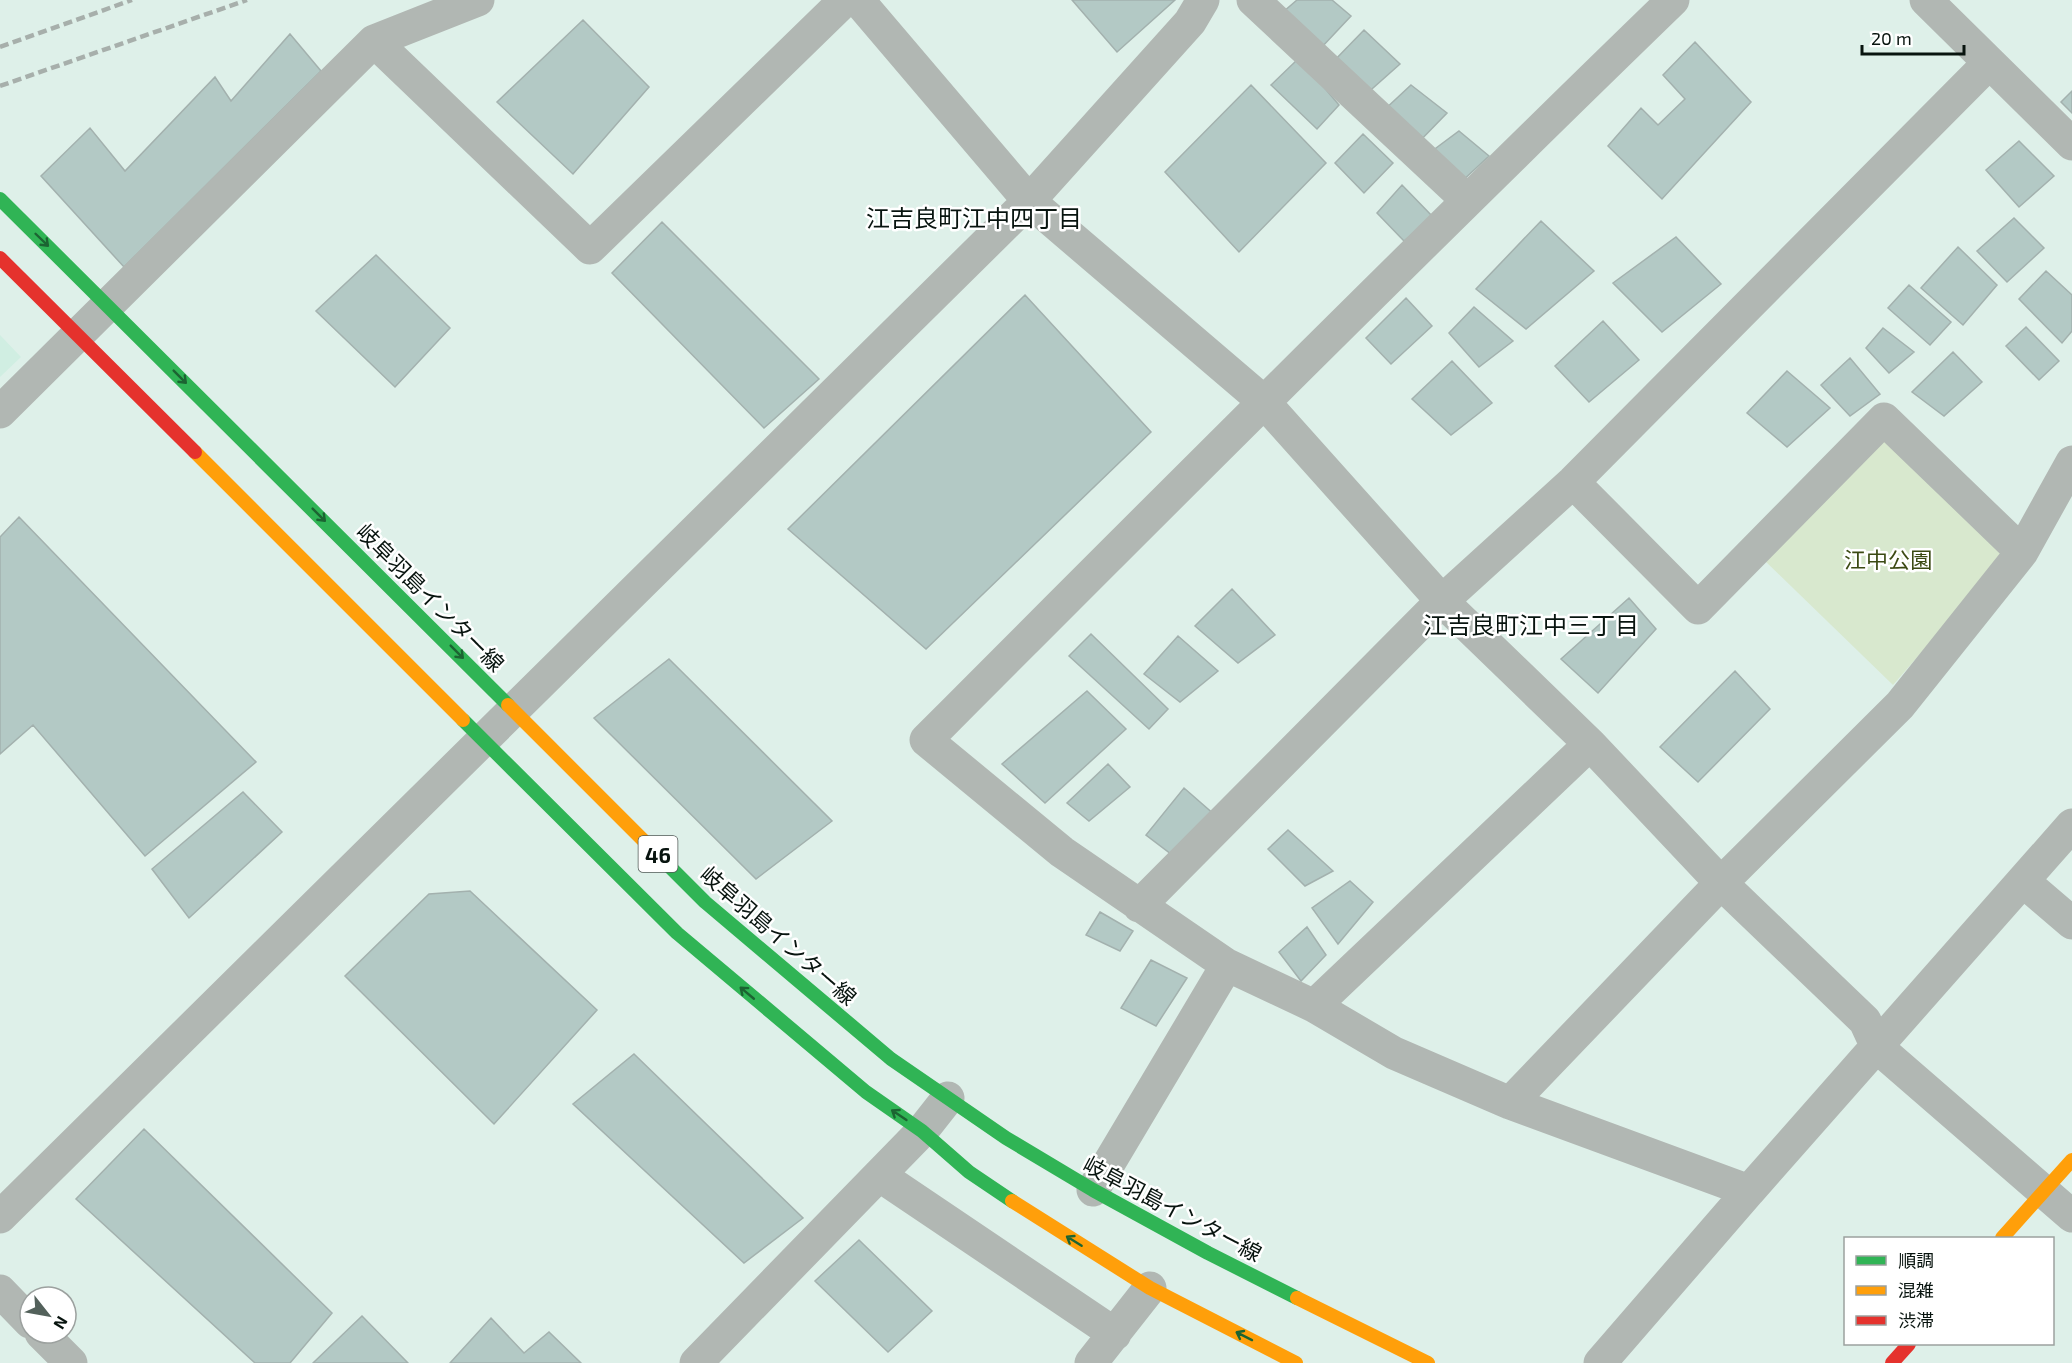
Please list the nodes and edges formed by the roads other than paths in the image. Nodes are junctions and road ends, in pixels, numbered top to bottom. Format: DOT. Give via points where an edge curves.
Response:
graph roads {
  1 [pos="478,0"];
  2 [pos="845,0"];
  3 [pos="858,0"];
  4 [pos="1203,0"];
  5 [pos="1253,0"];
  6 [pos="1673,0"];
  7 [pos="1926,0"];
  8 [pos="374,42"];
  9 [pos="1989,63"];
  10 [pos="2072,144"];
  11 [pos="0,199"];
  12 [pos="1467,200"];
  13 [pos="1029,201"];
  14 [pos="0,258"];
  15 [pos="108,305"];
  16 [pos="79,335"];
  17 [pos="1263,401"];
  18 [pos="0,412"];
  19 [pos="2072,462"];
  20 [pos="1573,482"];
  21 [pos="2022,552"];
  22 [pos="1442,601"];
  23 [pos="514,710"];
  24 [pos="484,739"];
  25 [pos="1590,744"];
  26 [pos="2072,825"];
  27 [pos="2023,881"];
  28 [pos="1721,883"];
  29 [pos="1139,906"];
  30 [pos="2072,923"];
  31 [pos="1227,965"];
  32 [pos="1314,1006"];
  33 [pos="1877,1047"];
  34 [pos="948,1098"];
  35 [pos="1510,1103"];
  36 [pos="922,1131"];
  37 [pos="2072,1160"];
  38 [pos="879,1175"];
  39 [pos="1093,1190"];
  40 [pos="1749,1191"];
  41 [pos="2044,1192"];
  42 [pos="2072,1216"];
  43 [pos="0,1217"];
  44 [pos="2004,1237"];
  45 [pos="1150,1288"];
  46 [pos="0,1291"];
  47 [pos="18,1310"];
  48 [pos="53,1345"];
  49 [pos="1908,1345"];
  50 [pos="1106,1354"];
  51 [pos="70,1363"];
  52 [pos="696,1363"];
  53 [pos="1296,1363"];
  54 [pos="1428,1363"];
  55 [pos="1600,1363"];
  56 [pos="1892,1363"];
  1 -- 8 [label="street"];
  2 -- 8 [label="street" via="590,248"];
  3 -- 13 [label="street"];
  4 -- 13 [label="street" via="1190,22"];
  5 -- 12 [label="street"];
  6 -- 12 [label="street"];
  7 -- 9 [label="street"];
  8 -- 15 [label="street"];
  9 -- 10 [label="street"];
  9 -- 20 [label="street"];
  11 -- 15 [label="main road, 岐阜羽島インター線 / 46, one-way"];
  12 -- 17 [label="street"];
  13 -- 17 [label="street"];
  13 -- 23 [label="street"];
  14 -- 16 [label="main road, 46"];
  15 -- 16 [label="street"];
  15 -- 23 [label="main road, 岐阜羽島インター線 / 46, one-way"];
  16 -- 18 [label="street"];
  16 -- 24 [label="main road, 46"];
  17 -- 22 [label="street"];
  17 -- 29 [label="street" via="926,740 1062,852"];
  19 -- 21 [label="street"];
  20 -- 21 [label="street" via="1698,608 1884,419"];
  20 -- 22 [label="street"];
  21 -- 28 [label="street" via="1900,705"];
  22 -- 25 [label="street"];
  22 -- 29 [label="street"];
  23 -- 24 [label="street"];
  23 -- 34 [label="main road, 岐阜羽島インター線 / 46" via="705,902 891,1059"];
  36 -- 24 [label="main road, 46, one-way" via="866,1092 677,933"];
  24 -- 43 [label="street"];
  25 -- 28 [label="street"];
  25 -- 32 [label="street"];
  26 -- 27 [label="street"];
  27 -- 30 [label="street"];
  27 -- 33 [label="street"];
  28 -- 33 [label="street" via="1865,1021"];
  28 -- 35 [label="street"];
  29 -- 31 [label="street"];
  31 -- 32 [label="street"];
  31 -- 39 [label="street"];
  32 -- 35 [label="street" via="1394,1053"];
  33 -- 40 [label="street"];
  33 -- 41 [label="street"];
  34 -- 36 [label="street"];
  34 -- 39 [label="main road, 岐阜羽島インター線 / 46"];
  35 -- 40 [label="street"];
  36 -- 38 [label="street"];
  45 -- 36 [label="main road, 46, one-way" via="969,1172"];
  37 -- 41 [label="main road"];
  38 -- 50 [label="street"];
  38 -- 52 [label="street"];
  39 -- 54 [label="main road, 岐阜羽島インター線 / 46" via="1208,1253"];
  40 -- 55 [label="street"];
  41 -- 42 [label="street"];
  41 -- 44 [label="main road"];
  45 -- 50 [label="street"];
  53 -- 45 [label="main road, 46, one-way"];
  46 -- 47 [label="street"];
  48 -- 51 [label="street"];
  49 -- 56 [label="main road"];
}
